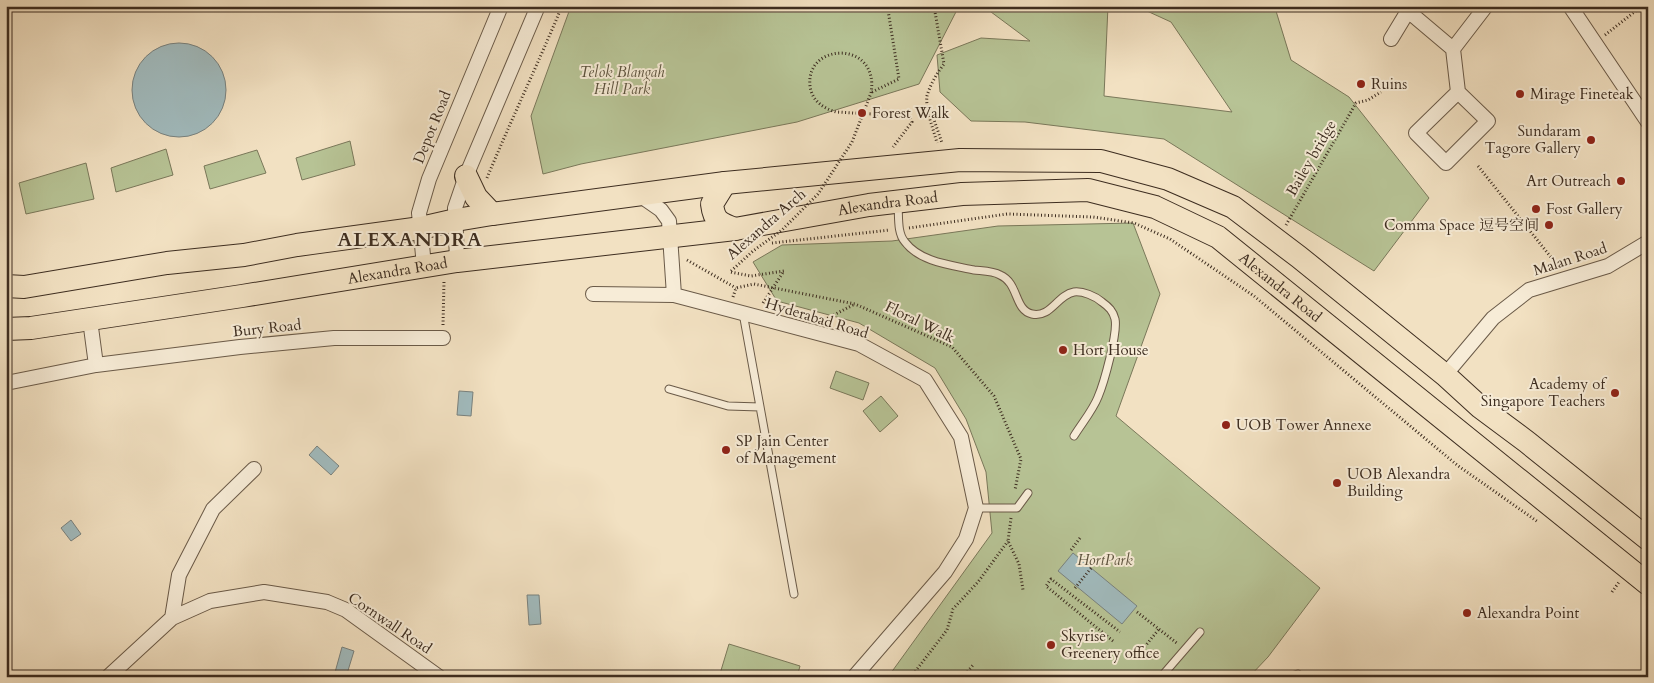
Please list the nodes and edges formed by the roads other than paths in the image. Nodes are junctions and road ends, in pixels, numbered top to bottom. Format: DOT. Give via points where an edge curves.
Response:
graph roads {
  1 [pos="501,6"];
  2 [pos="538,6"];
  3 [pos="1486,6"];
  4 [pos="1570,6"];
  5 [pos="1391,39"];
  6 [pos="1453,49"];
  7 [pos="1458,92"];
  8 [pos="1648,122"];
  9 [pos="477,177"];
  10 [pos="726,183"];
  11 [pos="638,194"];
  12 [pos="898,202"];
  13 [pos="492,214"];
  14 [pos="456,220"];
  15 [pos="421,228"];
  16 [pos="735,229"];
  17 [pos="1648,242"];
  18 [pos="670,243"];
  19 [pos="455,270"];
  20 [pos="430,274"];
  21 [pos="6,286"];
  22 [pos="593,294"];
  23 [pos="674,295"];
  24 [pos="742,306"];
  25 [pos="90,320"];
  26 [pos="6,329"];
  27 [pos="443,338"];
  28 [pos="96,365"];
  29 [pos="1445,376"];
  30 [pos="6,383"];
  31 [pos="669,389"];
  32 [pos="760,407"];
  33 [pos="1480,407"];
  34 [pos="1074,436"];
  35 [pos="1494,459"];
  36 [pos="254,469"];
  37 [pos="1028,493"];
  38 [pos="976,508"];
  39 [pos="1648,539"];
  40 [pos="1648,584"];
  41 [pos="794,594"];
  42 [pos="172,618"];
  43 [pos="1200,632"];
  44 [pos="1162,676"];
  45 [pos="108,677"];
  46 [pos="439,677"];
  47 [pos="854,677"];
  48 [pos="1289,677"];
  49 [pos="1302,677"];
  1 -- 15 [label="street, Depot Road" via="429,179 419,213"];
  2 -- 9 [label="street"];
  3 -- 6 [label="street"];
  4 -- 8 [label="street"];
  5 -- 6 [label="street" via="1408,11"];
  6 -- 7 [label="street"];
  7 -- 7 [label="street" via="1488,122 1446,164 1416,134"];
  9 -- 13 [label="main road" via="476,197"];
  9 -- 14 [label="street" via="455,208"];
  10 -- 11 [label="main road"];
  10 -- 16 [label="main road" via="712,204 714,215 720,224"];
  10 -- 29 [label="main road" via="960,160 1101,161 1168,179 1233,207 1299,256"];
  11 -- 13 [label="main road"];
  11 -- 18 [label="street" via="661,210 669,221"];
  12 -- 16 [label="main road, Alexandra Road"];
  12 -- 34 [label="lane" via="904,242 935,261 1000,274 1011,282 1021,308 1030,314 1040,315 1048,311 1073,292 1097,298 1110,307 1116,321 1112,353 1098,398"];
  12 -- 35 [label="main road, Alexandra Road" via="962,194 1088,190 1156,207 1218,237"];
  13 -- 14 [label="main road"];
  14 -- 15 [label="main road"];
  14 -- 19 [label="street"];
  15 -- 20 [label="street, Depot Road"];
  15 -- 21 [label="main road" via="244,255 167,263 24,287"];
  16 -- 18 [label="main road, Alexandra Road"];
  17 -- 29 [label="street, Malan Road" via="1608,266 1529,290 1493,318"];
  18 -- 19 [label="main road, Alexandra Road"];
  18 -- 23 [label="street"];
  19 -- 20 [label="main road, Alexandra Road"];
  20 -- 25 [label="main road, Alexandra Road" via="242,296"];
  22 -- 23 [label="street, Hyderabad Road"];
  23 -- 24 [label="street, Hyderabad Road"];
  24 -- 32 [label="lane"];
  24 -- 38 [label="street, Hyderabad Road" via="859,344 925,380 961,437"];
  25 -- 26 [label="main road, Alexandra Road"];
  25 -- 28 [label="street"];
  27 -- 28 [label="street, Bury Road" via="334,338"];
  28 -- 30 [label="street, Bury Road"];
  29 -- 33 [label="main road"];
  31 -- 32 [label="lane" via="728,406"];
  32 -- 41 [label="lane"];
  33 -- 35 [label="main road" via="1499,441"];
  33 -- 39 [label="main road"];
  35 -- 40 [label="main road, Alexandra Road"];
  36 -- 42 [label="street" via="213,509 179,575"];
  37 -- 38 [label="lane" via="1017,508"];
  38 -- 47 [label="street, Hyderabad Road" via="966,539 945,572"];
  42 -- 45 [label="street, Cornwall Road"];
  42 -- 46 [label="street, Cornwall Road" via="210,601 264,592 327,602 346,610"];
  43 -- 44 [label="lane"];
  48 -- 49 [label="lane" via="1298,674"];
}
